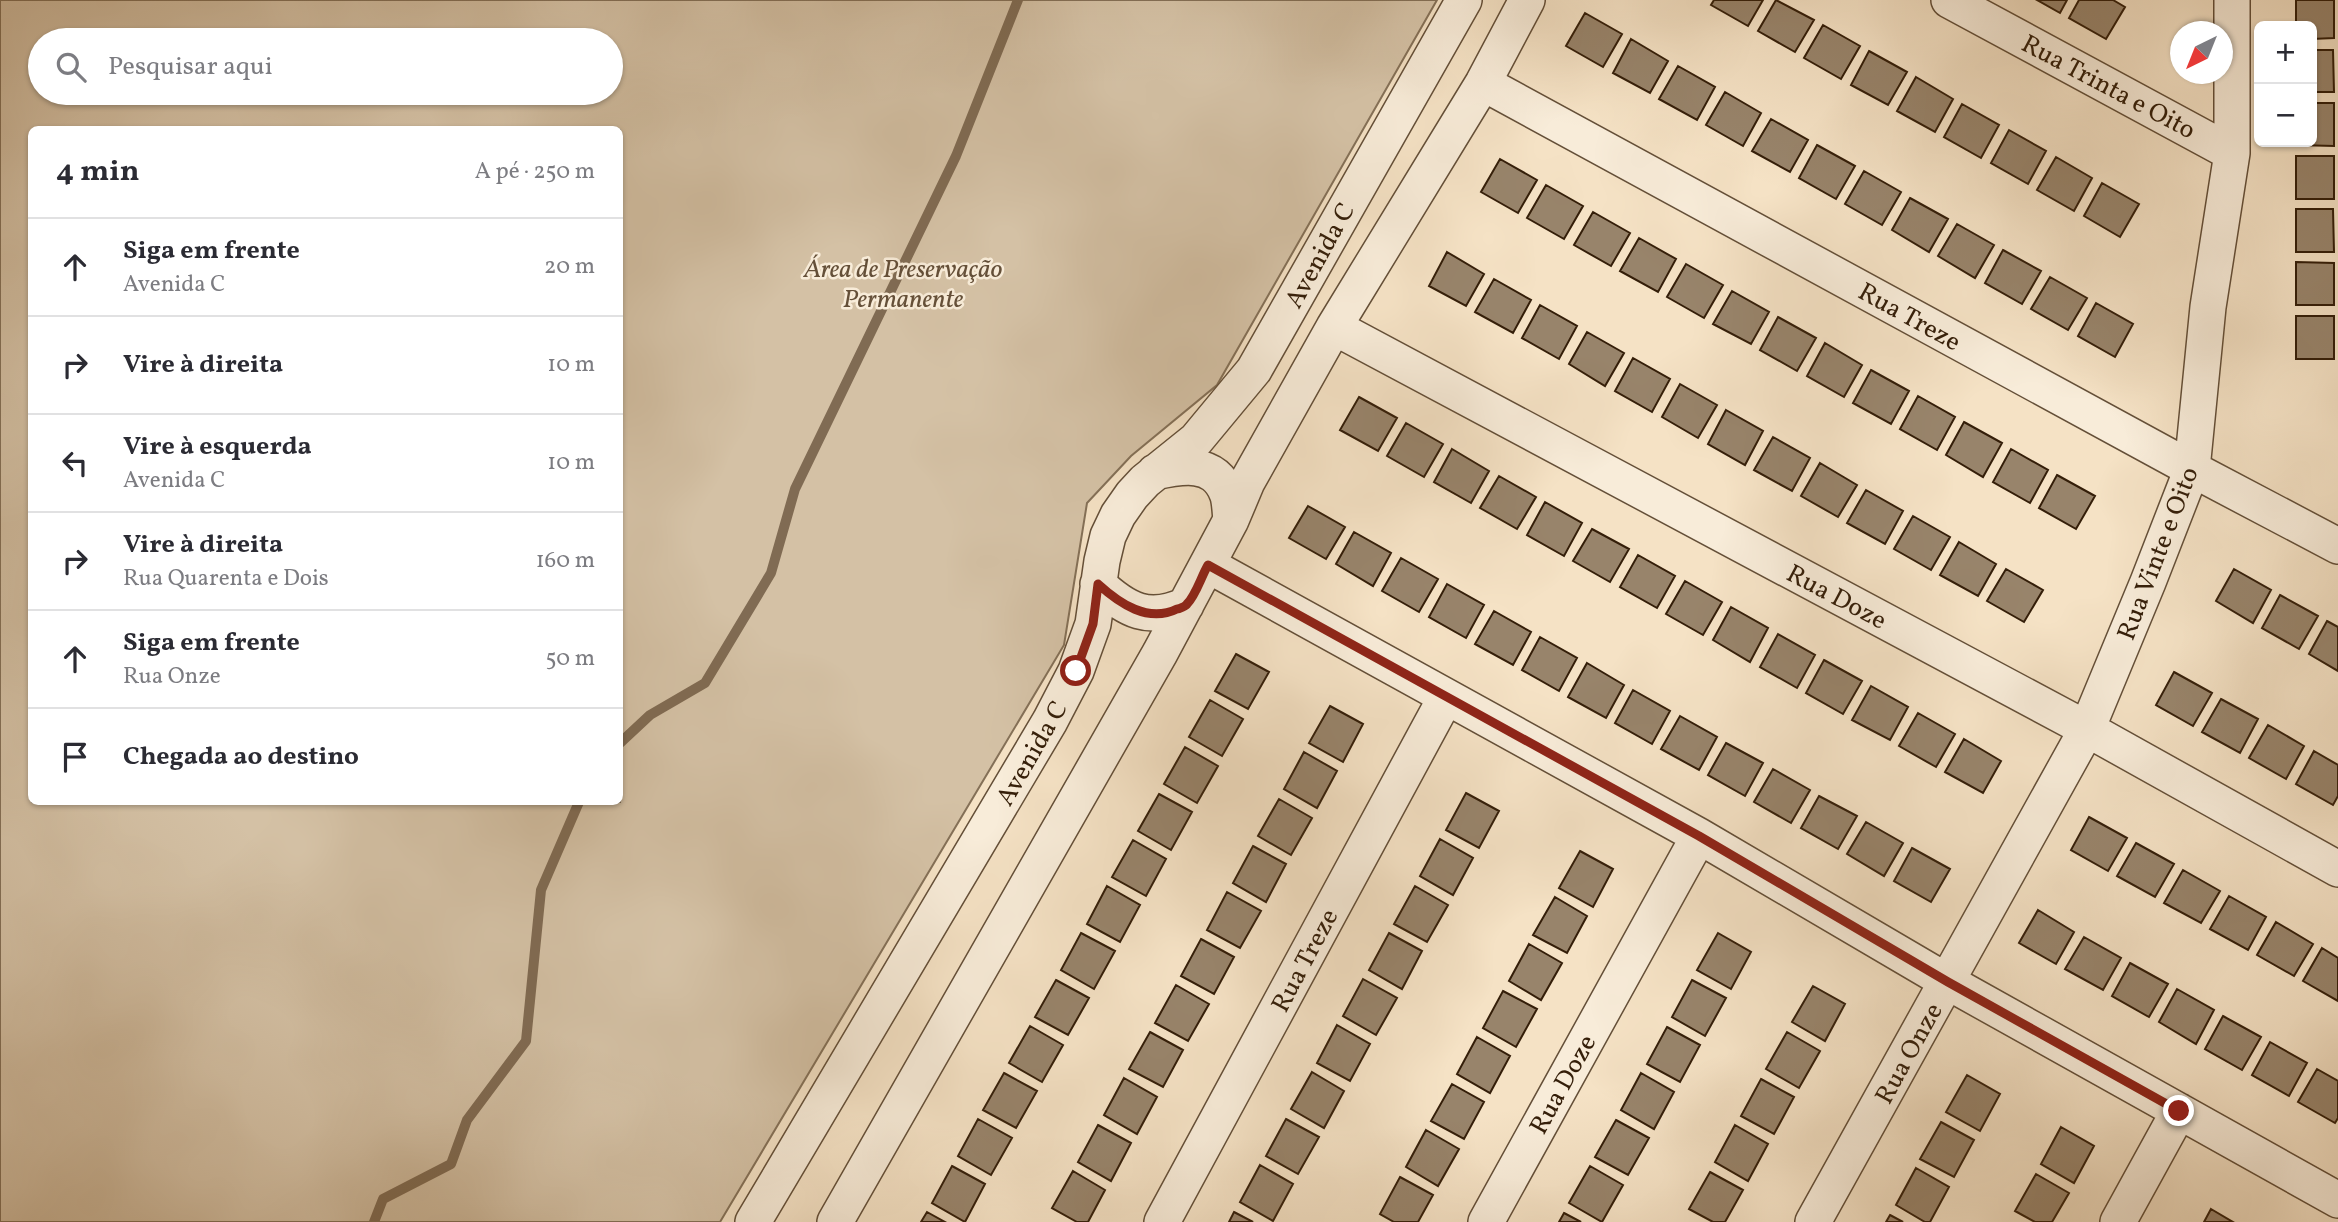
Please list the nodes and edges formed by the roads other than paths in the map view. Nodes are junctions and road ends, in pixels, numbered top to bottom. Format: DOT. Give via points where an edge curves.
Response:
graph roads {
  1 [pos="1464,0"];
  2 [pos="1527,0"];
  3 [pos="1949,0"];
  4 [pos="2232,0"];
  5 [pos="1483,83"];
  6 [pos="2232,153"];
  7 [pos="1334,327"];
  8 [pos="2192,469"];
  9 [pos="1155,472"];
  10 [pos="1231,520"];
  11 [pos="2338,546"];
  12 [pos="1208,565"];
  13 [pos="1098,584"];
  14 [pos="1186,605"];
  15 [pos="1446,697"];
  16 [pos="2087,729"];
  17 [pos="1699,836"];
  18 [pos="2338,869"];
  19 [pos="1948,982"];
  20 [pos="2179,1111"];
  21 [pos="2338,1200"];
  22 [pos="753,1222"];
  23 [pos="835,1222"];
  24 [pos="1162,1222"];
  25 [pos="1486,1222"];
  26 [pos="1813,1222"];
  27 [pos="2118,1222"];
  1 -- 9 [label="street, Avenida C" via="1254,370 1196,440"];
  2 -- 5 [label="street, Avenida C"];
  3 -- 6 [label="street, Rua Trinta e Oito"];
  4 -- 6 [label="street, Rua Vinte e Oito"];
  5 -- 7 [label="street, Avenida C"];
  5 -- 8 [label="street, Rua Treze"];
  6 -- 8 [label="street, Rua Vinte e Oito" via="2208,307"];
  7 -- 10 [label="street, Avenida C" via="1247,482"];
  7 -- 16 [label="street, Rua Doze"];
  8 -- 11 [label="street, Rua Treze"];
  8 -- 16 [label="street, Rua Vinte e Oito"];
  9 -- 10 [label="street" via="1186,465 1203,468 1228,493"];
  9 -- 13 [label="street, Avenida C" via="1118,515 1108,536"];
  10 -- 12 [label="street, Avenida C"];
  12 -- 14 [label="street, Avenida C"];
  12 -- 15 [label="street"];
  13 -- 14 [label="street" via="1114,599 1150,614 1167,614"];
  13 -- 22 [label="street, Avenida C" via="1093,624 1051,721"];
  14 -- 23 [label="street, Avenida C"];
  15 -- 17 [label="street"];
  15 -- 24 [label="street, Rua Treze"];
  16 -- 18 [label="street, Rua Doze"];
  16 -- 19 [label="street, Rua Vinte e Oito"];
  17 -- 19 [label="street"];
  17 -- 25 [label="street, Rua Doze"];
  19 -- 20 [label="street, Rua Onze"];
  19 -- 26 [label="street, Rua Onze"];
  20 -- 21 [label="street, Rua Onze"];
  20 -- 27 [label="street"];
}
